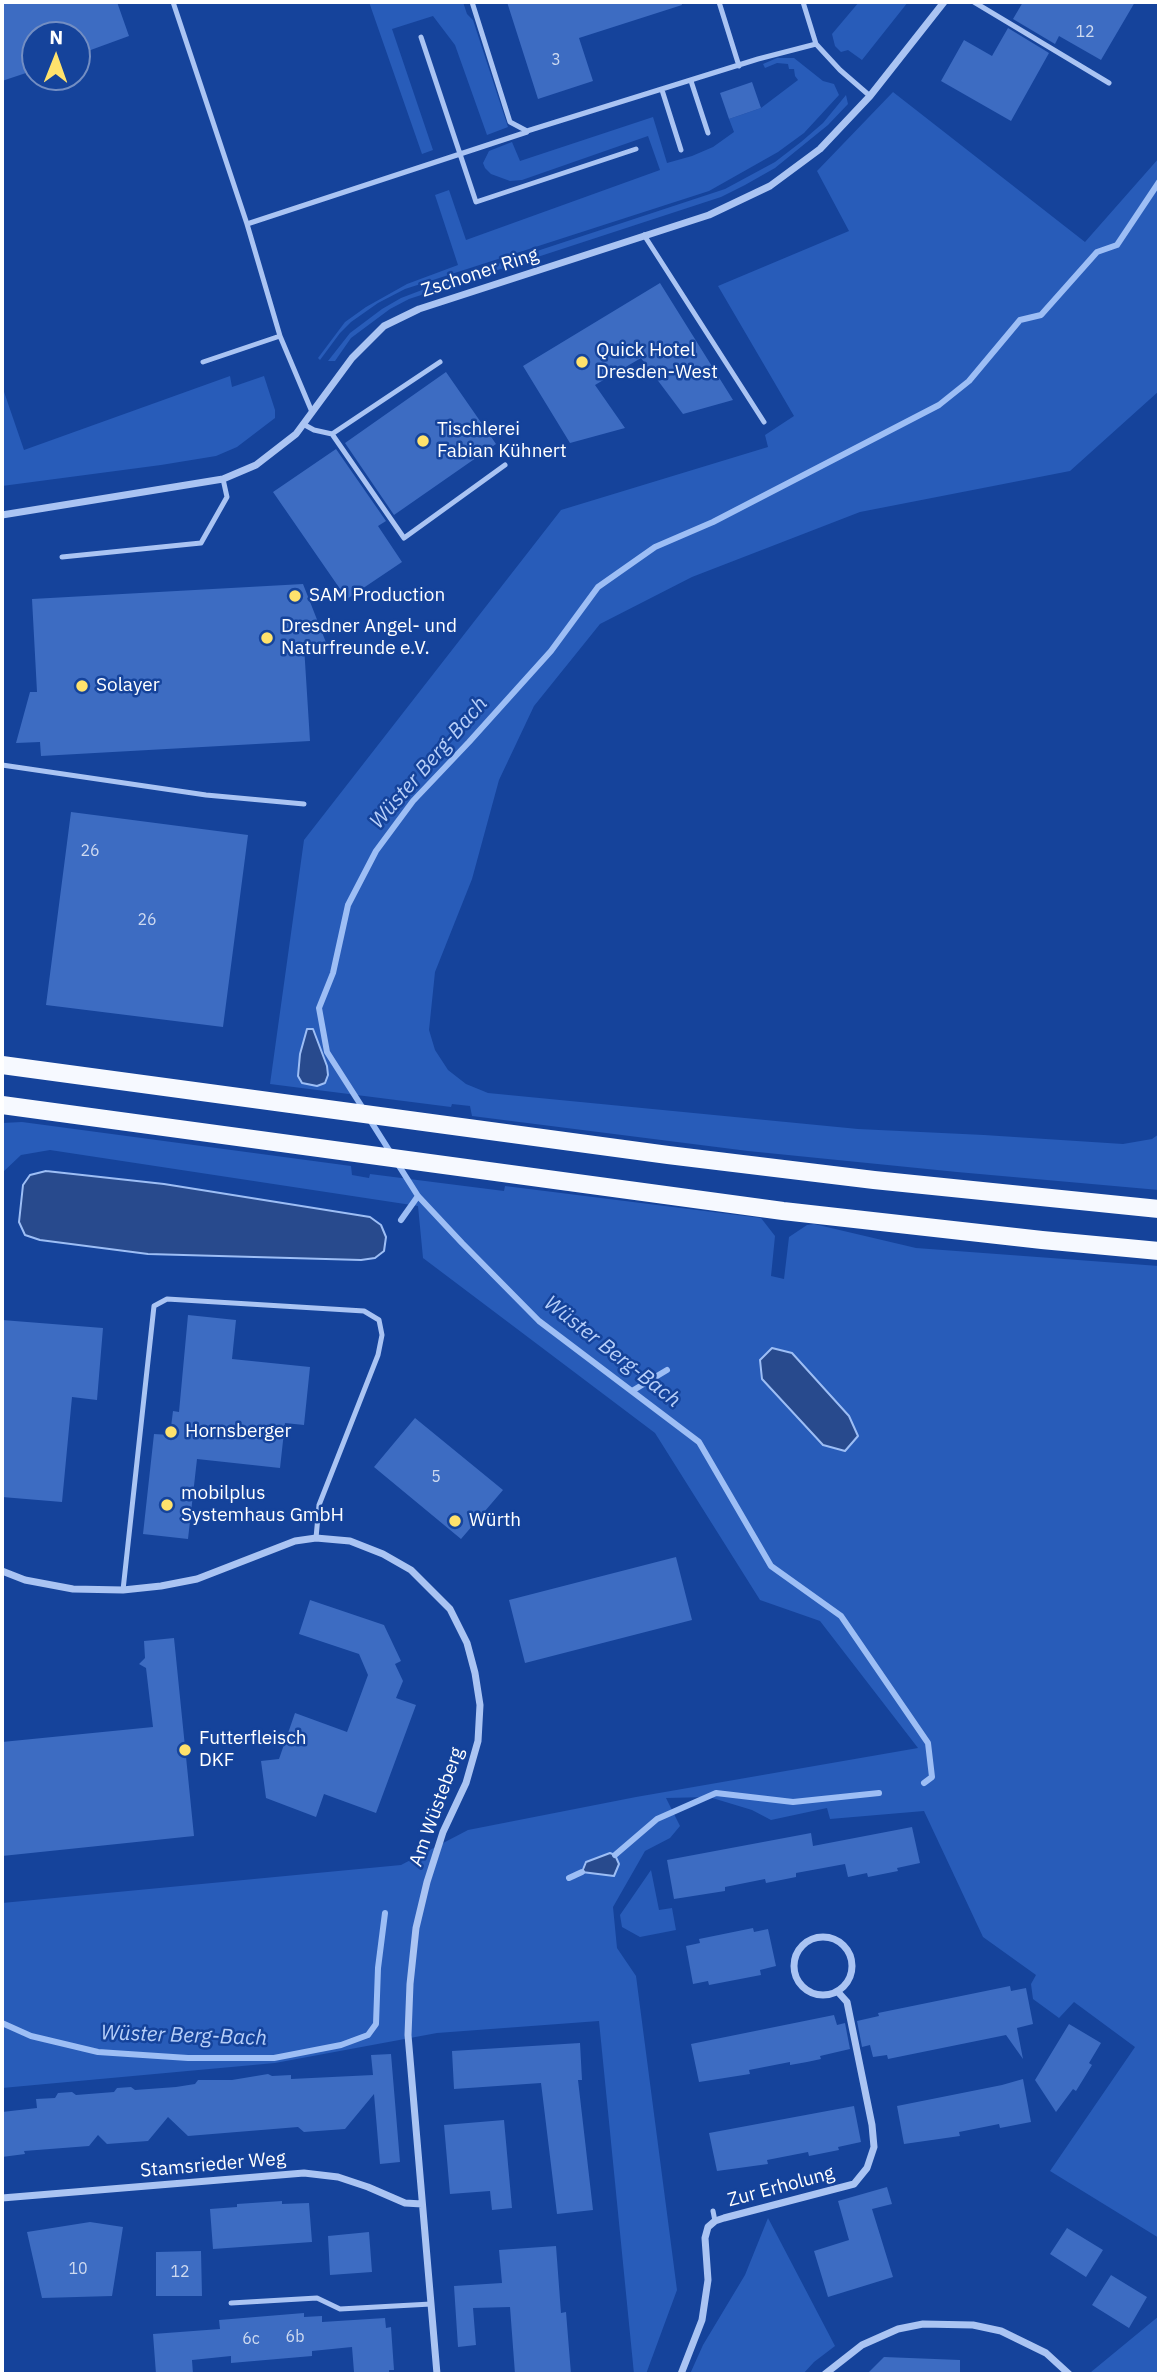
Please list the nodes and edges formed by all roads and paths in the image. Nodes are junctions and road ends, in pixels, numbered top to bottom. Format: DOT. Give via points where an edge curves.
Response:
graph roads {
  1 [pos="173,2"];
  2 [pos="472,2"];
  3 [pos="719,2"];
  4 [pos="803,2"];
  5 [pos="944,2"];
  6 [pos="974,2"];
  7 [pos="421,37"];
  8 [pos="816,44"];
  9 [pos="739,66"];
  10 [pos="691,81"];
  11 [pos="1109,83"];
  12 [pos="662,90"];
  13 [pos="870,96"];
  14 [pos="527,131"];
  15 [pos="708,133"];
  16 [pos="636,149"];
  17 [pos="681,150"];
  18 [pos="460,154"];
  19 [pos="247,225"];
  20 [pos="644,235"];
  21 [pos="280,336"];
  22 [pos="203,362"];
  23 [pos="440,362"];
  24 [pos="312,412"];
  25 [pos="764,422"];
  26 [pos="303,424"];
  27 [pos="332,434"];
  28 [pos="505,465"];
  29 [pos="223,479"];
  30 [pos="2,515"];
  31 [pos="62,557"];
  32 [pos="2,765"];
  33 [pos="304,804"];
  34 [pos="2,1065"];
  35 [pos="2,1105"];
  36 [pos="1159,1209"];
  37 [pos="1159,1251"];
  38 [pos="316,1538"];
  39 [pos="2,1571"];
  40 [pos="123,1590"];
  41 [pos="838,1992"];
  42 [pos="2,2198"];
  43 [pos="422,2204"];
  44 [pos="713,2211"];
  45 [pos="715,2221"];
  46 [pos="231,2303"];
  47 [pos="431,2304"];
  48 [pos="437,2374"];
  49 [pos="681,2374"];
  50 [pos="825,2374"];
  51 [pos="1069,2374"];
  1 -- 19 [label="lane"];
  2 -- 14 [label="lane" via="510,122"];
  3 -- 9 [label="lane"];
  4 -- 8 [label="lane"];
  5 -- 13 [label="street, Zschoner Ring"];
  6 -- 11 [label="lane"];
  7 -- 18 [label="lane"];
  8 -- 9 [label="lane"];
  8 -- 13 [label="lane"];
  9 -- 10 [label="lane"];
  10 -- 12 [label="lane"];
  10 -- 15 [label="lane"];
  12 -- 14 [label="lane"];
  12 -- 17 [label="lane"];
  13 -- 20 [label="street, Zschoner Ring" via="820,149 770,186 709,215"];
  14 -- 18 [label="lane"];
  16 -- 18 [label="lane" via="475,202"];
  18 -- 19 [label="lane"];
  19 -- 21 [label="lane"];
  20 -- 24 [label="street, Zschoner Ring" via="419,309 384,326 352,358"];
  20 -- 25 [label="lane"];
  21 -- 22 [label="lane"];
  21 -- 24 [label="lane"];
  23 -- 27 [label="lane"];
  24 -- 26 [label="street, Zschoner Ring"];
  26 -- 27 [label="lane"];
  26 -- 29 [label="street, Zschoner Ring" via="256,465"];
  27 -- 28 [label="lane" via="404,538"];
  29 -- 30 [label="street, Zschoner Ring"];
  29 -- 31 [label="lane" via="227,497 201,543"];
  32 -- 33 [label="lane" via="206,795"];
  34 -- 36 [label="main road" via="874,1180"];
  35 -- 37 [label="main road" via="867,1221"];
  38 -- 40 [label="street, Am Wüsteberg" via="274,1547 197,1578"];
  38 -- 40 [label="lane" via="319,1505 378,1355 379,1320 365,1311 167,1299 154,1306"];
  38 -- 43 [label="street, Am Wüsteberg" via="351,1541 411,1570 450,1609 475,1673 480,1705 478,1741 427,1882 411,1977 408,2035"];
  39 -- 40 [label="street, Am Wüsteberg" via="73,1589"];
  41 -- 41 [label="street" via="851,1977 851,1956 837,1940 811,1939 794,1958 796,1981 815,1995"];
  41 -- 45 [label="street, Zur Erholung" via="847,2002 872,2125 874,2147 867,2168 854,2184"];
  42 -- 43 [label="street, Stamsrieder Weg" via="304,2173 338,2177 405,2203"];
  43 -- 47 [label="street, Am Wüsteberg"];
  44 -- 45 [label="lane"];
  45 -- 49 [label="street, Zur Erholung" via="705,2238 708,2280 702,2320"];
  46 -- 47 [label="lane" via="317,2298 341,2309"];
  47 -- 48 [label="street, Am Wüsteberg"];
  50 -- 51 [label="street" via="862,2345 898,2329 972,2325 1002,2331 1046,2353"];
}
